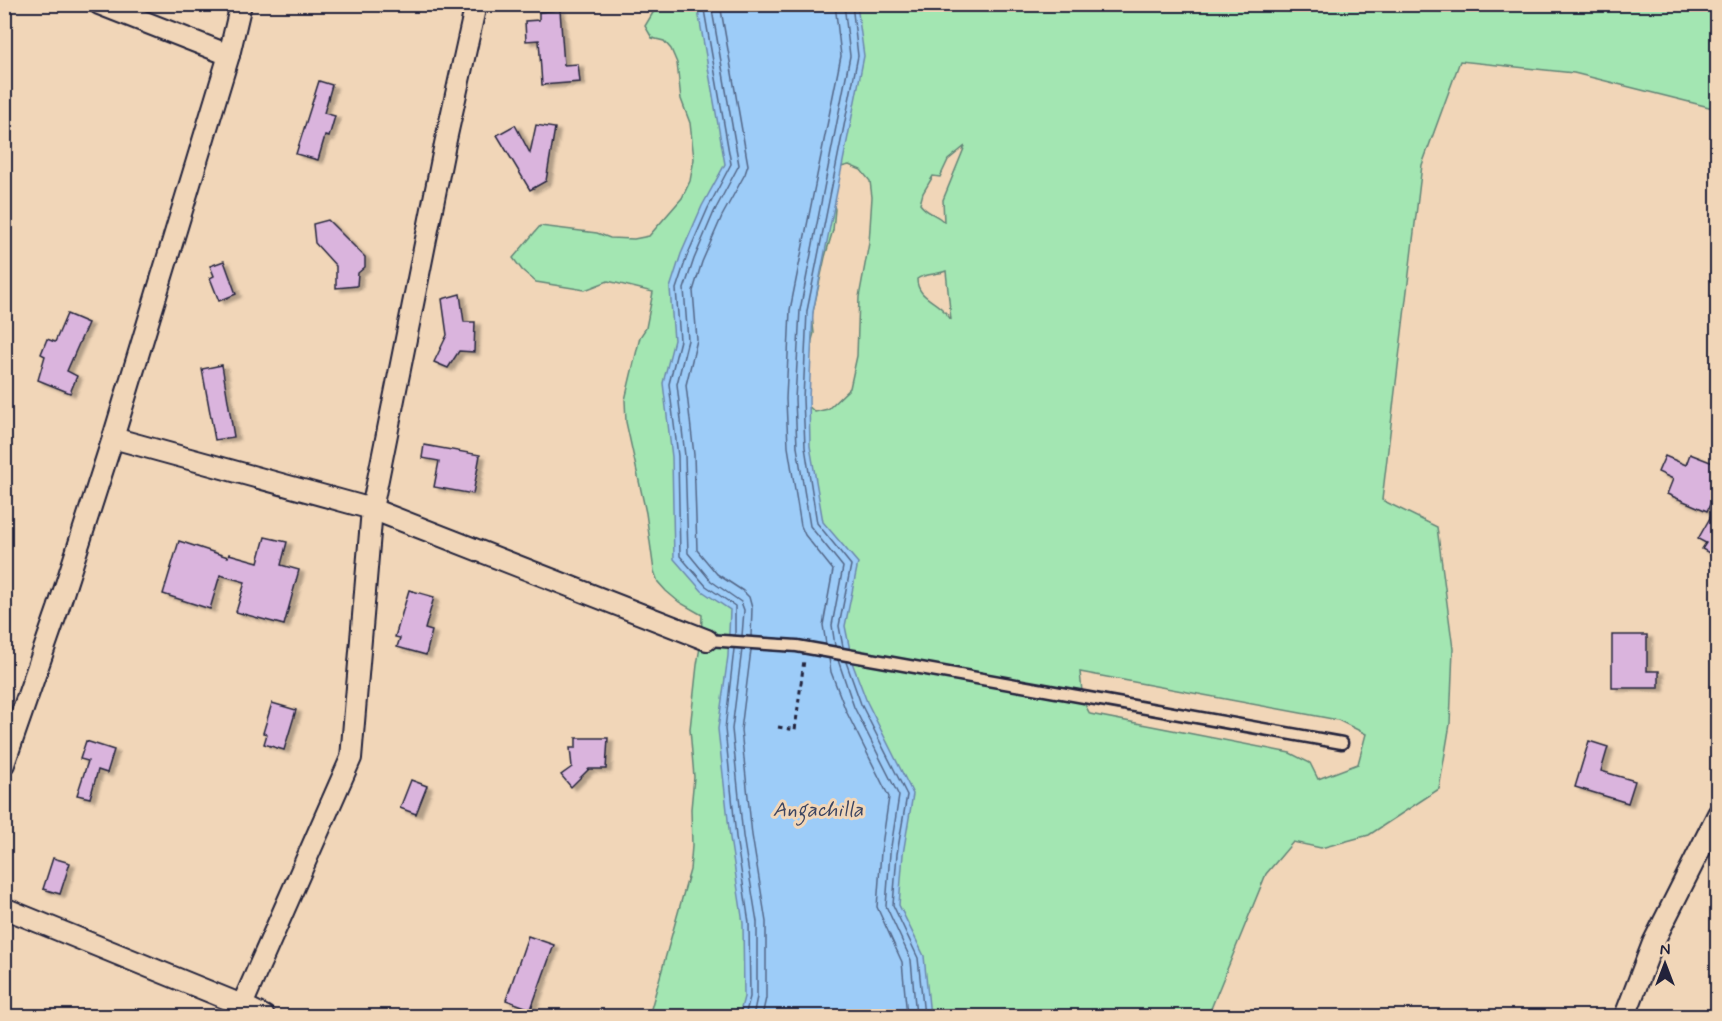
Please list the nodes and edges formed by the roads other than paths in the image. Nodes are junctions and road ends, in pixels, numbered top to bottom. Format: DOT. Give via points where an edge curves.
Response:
graph roads {
  1 [pos="99,4"];
  2 [pos="241,4"];
  3 [pos="476,4"];
  4 [pos="229,55"];
  5 [pos="113,438"];
  6 [pos="372,509"];
  7 [pos="707,640"];
  8 [pos="1342,743"];
  9 [pos="4,764"];
  10 [pos="1718,813"];
  11 [pos="4,908"];
  12 [pos="242,1005"];
  13 [pos="264,1017"];
  14 [pos="1625,1017"];
  1 -- 4 [label="street"];
  2 -- 4 [label="street"];
  3 -- 6 [label="street"];
  4 -- 5 [label="street"];
  5 -- 6 [label="street"];
  5 -- 9 [label="street"];
  6 -- 7 [label="street"];
  6 -- 12 [label="street" via="351,758"];
  7 -- 8 [label="lane" via="806,648"];
  10 -- 14 [label="street" via="1653,943"];
  11 -- 12 [label="street"];
  12 -- 13 [label="street"];
}
